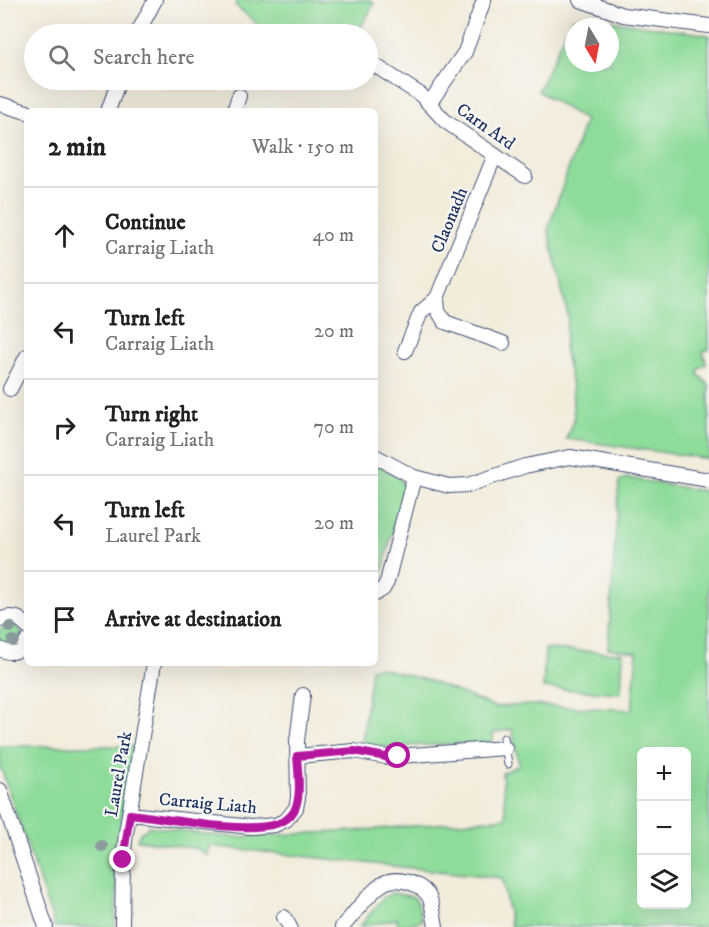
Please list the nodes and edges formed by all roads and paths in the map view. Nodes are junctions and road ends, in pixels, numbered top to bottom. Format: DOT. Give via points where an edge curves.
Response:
graph roads {
  1 [pos="155,0"];
  2 [pos="484,0"];
  3 [pos="580,0"];
  4 [pos="143,24"];
  5 [pos="709,26"];
  6 [pos="378,67"];
  7 [pos="115,90"];
  8 [pos="239,96"];
  9 [pos="0,104"];
  10 [pos="429,104"];
  11 [pos="109,108"];
  12 [pos="235,108"];
  13 [pos="24,111"];
  14 [pos="495,155"];
  15 [pos="525,176"];
  16 [pos="437,298"];
  17 [pos="503,343"];
  18 [pos="405,351"];
  19 [pos="24,360"];
  20 [pos="5,387"];
  21 [pos="378,458"];
  22 [pos="414,477"];
  23 [pos="709,480"];
  24 [pos="378,592"];
  25 [pos="0,620"];
  26 [pos="24,622"];
  27 [pos="24,645"];
  28 [pos="0,649"];
  29 [pos="154,666"];
  30 [pos="303,695"];
  31 [pos="505,743"];
  32 [pos="297,756"];
  33 [pos="508,764"];
  34 [pos="0,790"];
  35 [pos="130,814"];
  36 [pos="46,927"];
  37 [pos="122,927"];
  38 [pos="342,927"];
  39 [pos="436,927"];
  1 -- 4 [label="street"];
  2 -- 10 [label="street, Carn Ard" via="465,52"];
  3 -- 5 [label="street" via="623,15"];
  6 -- 10 [label="street, Carn Ard"];
  7 -- 11 [label="street"];
  8 -- 12 [label="street"];
  9 -- 13 [label="street"];
  10 -- 14 [label="street, Carn Ard"];
  14 -- 15 [label="street, Carn Ard"];
  14 -- 16 [label="street, Claonadh"];
  16 -- 17 [label="street" via="438,311 445,322"];
  16 -- 18 [label="street, Claonadh" via="421,312"];
  19 -- 20 [label="street"];
  21 -- 22 [label="street"];
  22 -- 23 [label="street" via="460,486 570,457"];
  22 -- 24 [label="street" via="387,582"];
  25 -- 26 [label="street" via="13,616"];
  27 -- 28 [label="street" via="13,652"];
  29 -- 35 [label="street, Laurel Park"];
  30 -- 32 [label="street, Carraig Liath"];
  31 -- 32 [label="street" via="386,757 354,751"];
  31 -- 33 [label="lane"];
  32 -- 35 [label="street, Carraig Liath" via="296,808 286,820 275,825 251,827"];
  34 -- 36 [label="street"];
  35 -- 37 [label="street, Laurel Park" via="123,860"];
  38 -- 39 [label="street" via="382,884 393,880 407,881 428,895"];
}
